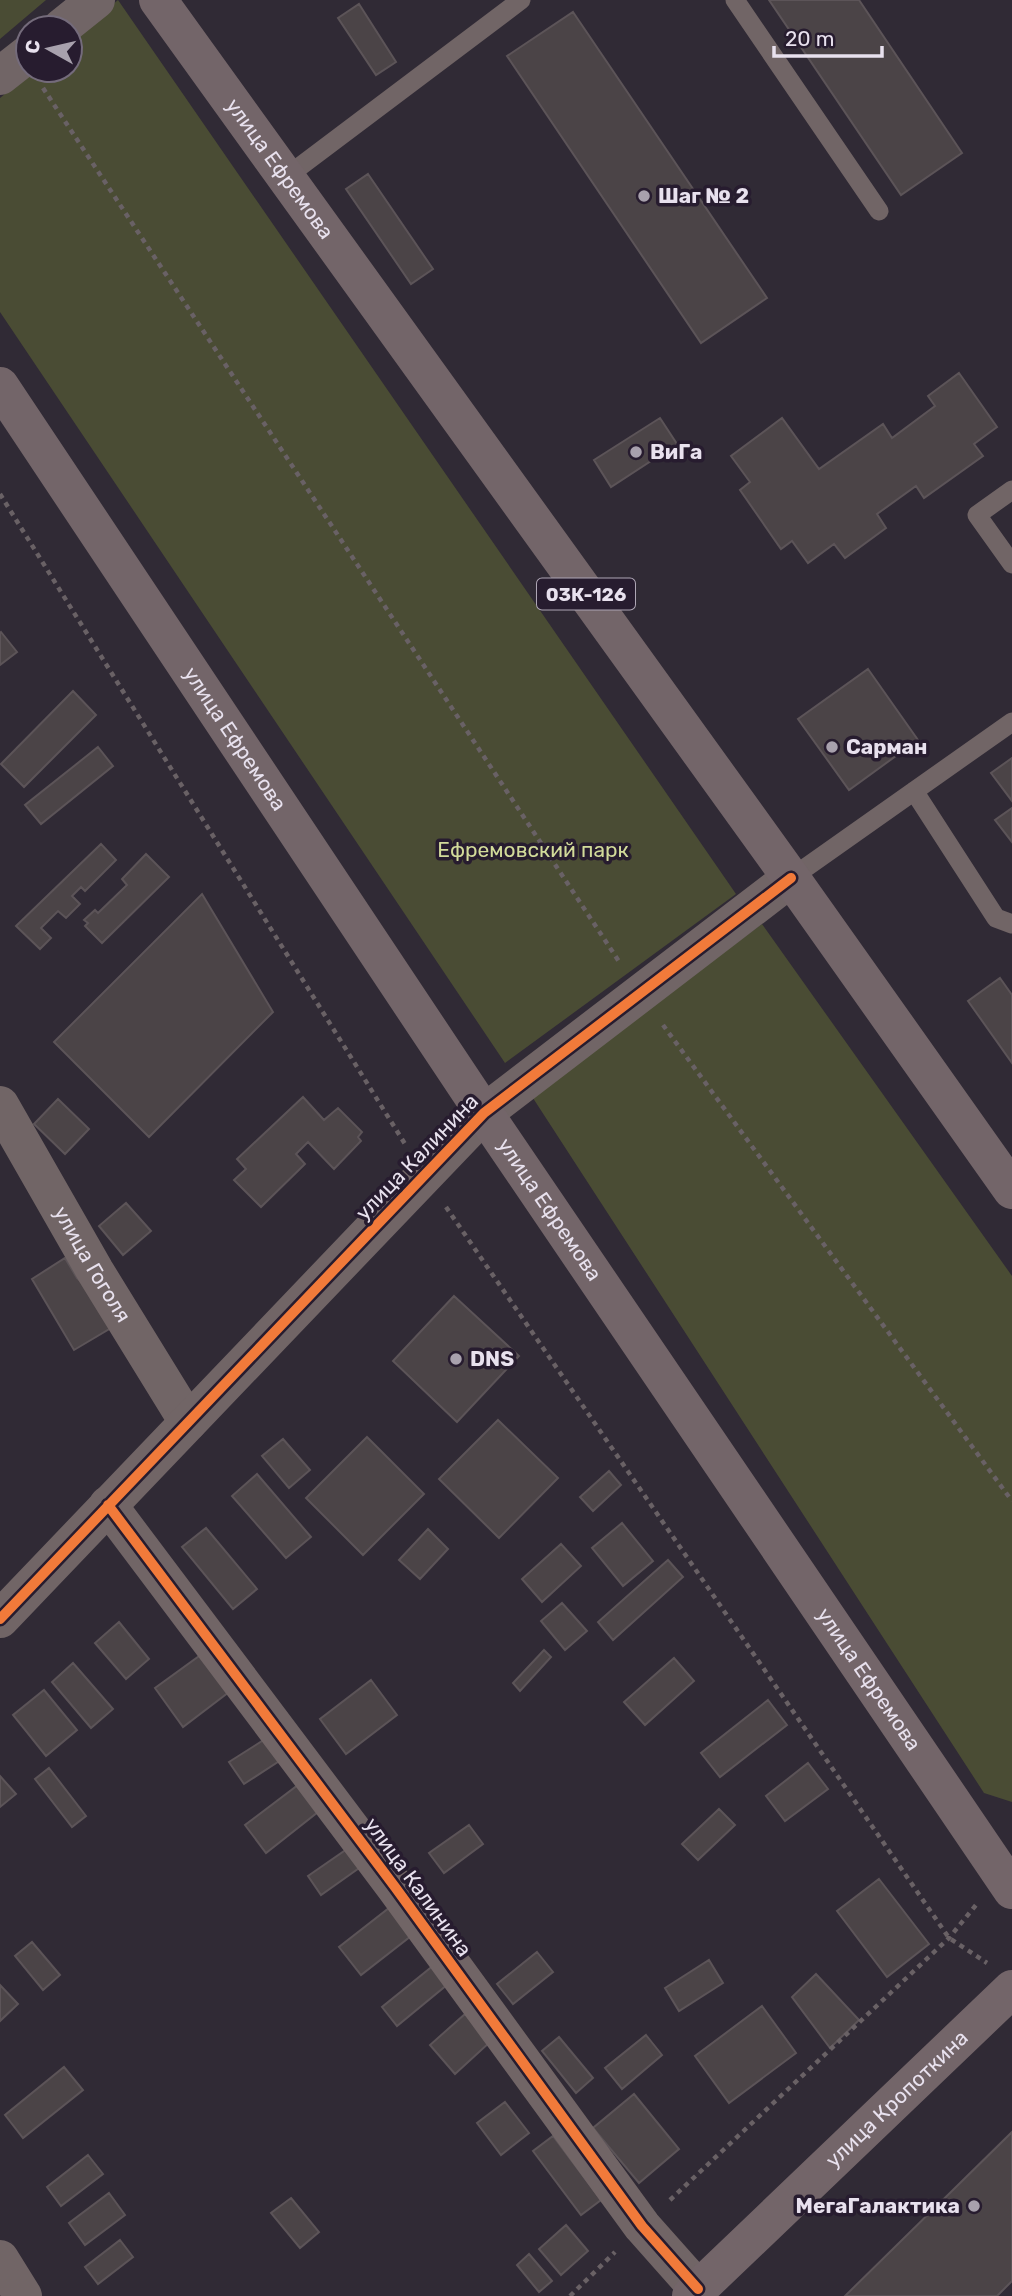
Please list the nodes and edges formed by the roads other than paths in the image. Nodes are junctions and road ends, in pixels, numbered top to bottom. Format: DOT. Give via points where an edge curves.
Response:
graph roads {
  1 [pos="96,0"];
  2 [pos="158,0"];
  3 [pos="521,0"];
  4 [pos="735,0"];
  5 [pos="78,14"];
  6 [pos="286,177"];
  7 [pos="879,211"];
  8 [pos="0,386"];
  9 [pos="1012,490"];
  10 [pos="1012,564"];
  11 [pos="1012,722"];
  12 [pos="914,791"];
  13 [pos="791,878"];
  14 [pos="1012,924"];
  15 [pos="0,1105"];
  16 [pos="484,1113"];
  17 [pos="1012,1191"];
  18 [pos="188,1422"];
  19 [pos="108,1505"];
  20 [pos="0,1619"];
  21 [pos="997,1894"];
  22 [pos="1001,1977"];
  23 [pos="0,2259"];
  24 [pos="695,2293"];
  25 [pos="23,2296"];
  1 -- 5 [label="street"];
  2 -- 6 [label="main road, улица Ефремова / 03К-126"];
  3 -- 6 [label="lane"];
  4 -- 7 [label="lane"];
  6 -- 13 [label="main road, улица Ефремова / 03К-126"];
  8 -- 16 [label="main road, улица Ефремова"];
  9 -- 10 [label="lane" via="977,515"];
  11 -- 12 [label="lane"];
  12 -- 13 [label="lane"];
  12 -- 14 [label="lane" via="996,918"];
  13 -- 16 [label="street, улица Калинина"];
  13 -- 17 [label="main road, улица Ефремова / 03К-126"];
  15 -- 18 [label="street, улица Гоголя"];
  16 -- 18 [label="street, улица Калинина"];
  16 -- 21 [label="main road, улица Ефремова"];
  18 -- 19 [label="street, улица Калинина"];
  19 -- 20 [label="street, улица Калинина"];
  19 -- 24 [label="street, улица Калинина"];
  22 -- 24 [label="main road, улица Кропоткина"];
  23 -- 25 [label="street"];
}
